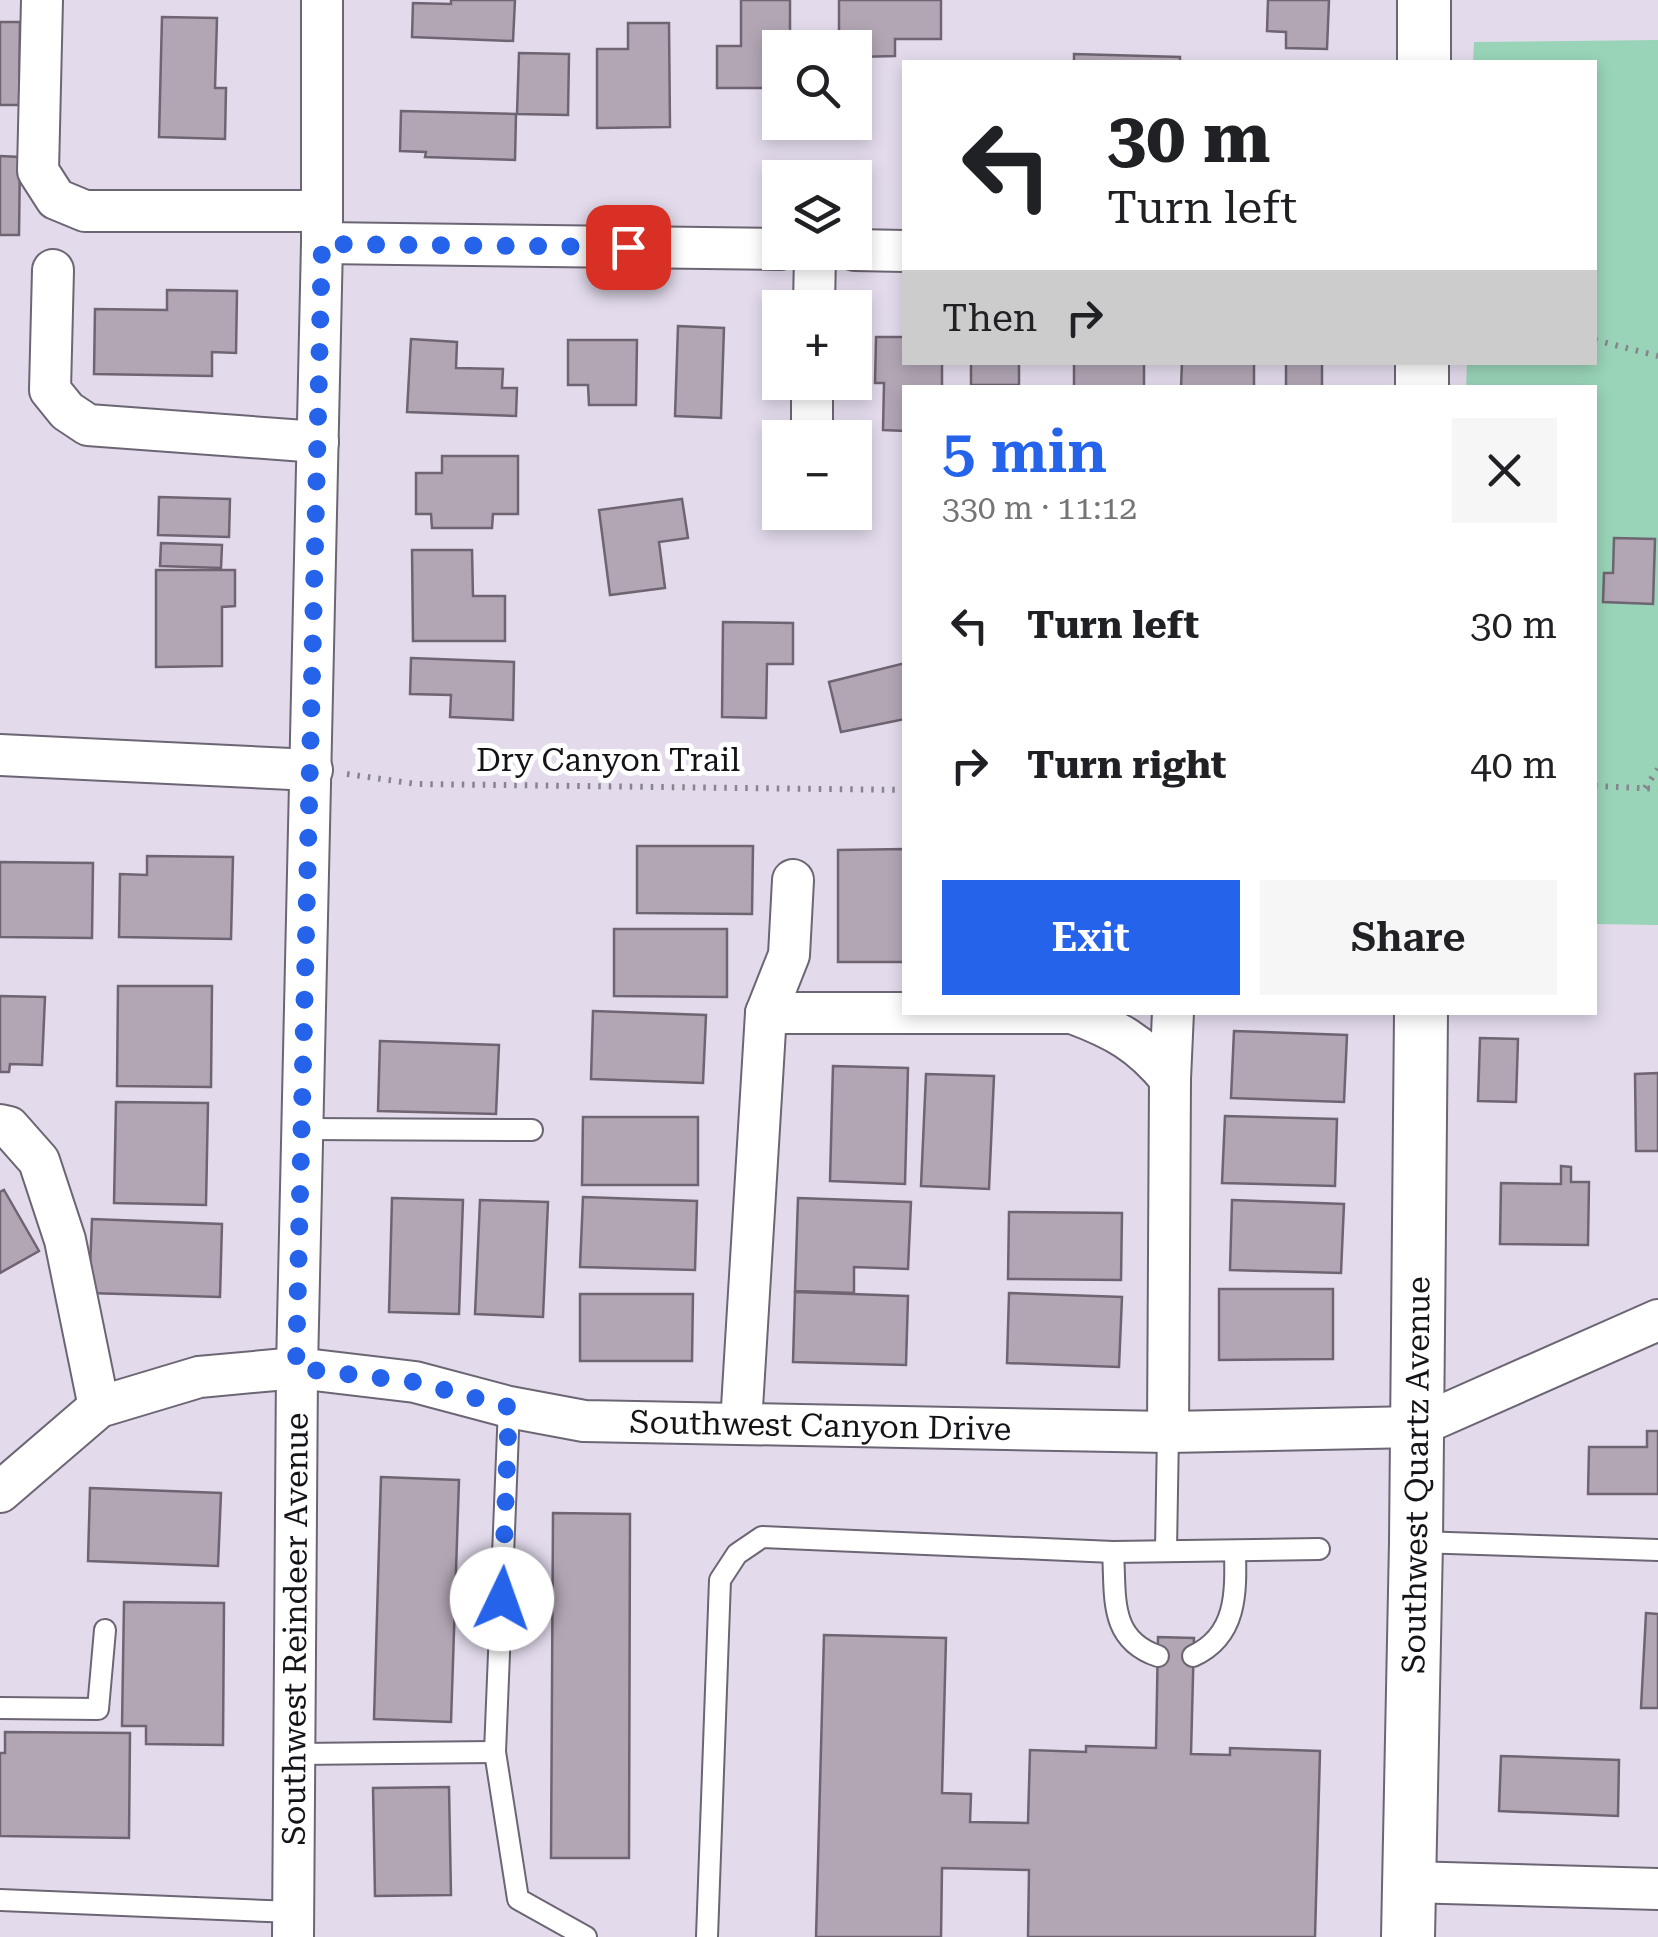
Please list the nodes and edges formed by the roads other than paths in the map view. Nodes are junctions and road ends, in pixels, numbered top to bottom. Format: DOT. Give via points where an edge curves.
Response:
graph roads {
  1 [pos="42,0"];
  2 [pos="322,0"];
  3 [pos="1424,0"];
  4 [pos="1424,60"];
  5 [pos="322,227"];
  6 [pos="762,248"];
  7 [pos="872,250"];
  8 [pos="902,251"];
  9 [pos="52,270"];
  10 [pos="318,442"];
  11 [pos="0,756"];
  12 [pos="312,770"];
  13 [pos="793,880"];
  14 [pos="766,1013"];
  15 [pos="902,1013"];
  16 [pos="1078,1015"];
  17 [pos="1173,1015"];
  18 [pos="1420,1015"];
  19 [pos="1170,1079"];
  20 [pos="0,1125"];
  21 [pos="304,1129"];
  22 [pos="532,1130"];
  23 [pos="1658,1320"];
  24 [pos="296,1368"];
  25 [pos="100,1407"];
  26 [pos="509,1407"];
  27 [pos="741,1424"];
  28 [pos="1416,1427"];
  29 [pos="1168,1432"];
  30 [pos="0,1492"];
  31 [pos="1416,1542"];
  32 [pos="1319,1549"];
  33 [pos="1166,1550"];
  34 [pos="1658,1550"];
  35 [pos="1235,1551"];
  36 [pos="1113,1552"];
  37 [pos="105,1630"];
  38 [pos="1158,1656"];
  39 [pos="1193,1656"];
  40 [pos="0,1708"];
  41 [pos="496,1752"];
  42 [pos="296,1754"];
  43 [pos="1408,1882"];
  44 [pos="1658,1889"];
  45 [pos="0,1900"];
  46 [pos="293,1924"];
  47 [pos="586,1937"];
  48 [pos="707,1937"];
  49 [pos="1408,1937"];
  1 -- 5 [label="street" via="38,171 56,199 86,211"];
  2 -- 5 [label="street, Southwest Reindeer Avenue"];
  3 -- 4 [label="street"];
  5 -- 6 [label="street"];
  5 -- 10 [label="street, Southwest Reindeer Avenue"];
  7 -- 8 [label="street"];
  9 -- 10 [label="street" via="50,390 88,425"];
  10 -- 12 [label="street, Southwest Reindeer Avenue"];
  11 -- 12 [label="street"];
  12 -- 21 [label="street, Southwest Reindeer Avenue"];
  13 -- 14 [label="street" via="789,955"];
  14 -- 15 [label="street"];
  14 -- 27 [label="street"];
  16 -- 19 [label="street" via="1149,1052"];
  17 -- 19 [label="street"];
  18 -- 28 [label="street, Southwest Quartz Avenue"];
  19 -- 29 [label="street"];
  20 -- 25 [label="street" via="40,1161 65,1240"];
  21 -- 22 [label="lane"];
  21 -- 24 [label="street, Southwest Reindeer Avenue"];
  23 -- 28 [label="street, Southwest Canyon Drive"];
  24 -- 25 [label="street, Southwest Canyon Drive" via="199,1376"];
  24 -- 26 [label="street, Southwest Canyon Drive" via="415,1382"];
  24 -- 42 [label="street, Southwest Reindeer Avenue"];
  25 -- 30 [label="street, Southwest Canyon Drive"];
  26 -- 27 [label="street, Southwest Canyon Drive" via="584,1421"];
  26 -- 41 [label="lane"];
  27 -- 29 [label="street, Southwest Canyon Drive"];
  28 -- 29 [label="street, Southwest Canyon Drive"];
  28 -- 31 [label="street, Southwest Quartz Avenue"];
  29 -- 33 [label="lane"];
  31 -- 34 [label="lane"];
  31 -- 43 [label="street, Southwest Quartz Avenue"];
  32 -- 35 [label="lane"];
  33 -- 35 [label="lane"];
  33 -- 36 [label="lane"];
  35 -- 39 [label="lane" via="1236,1588 1223,1634"];
  36 -- 38 [label="lane" via="1118,1618 1132,1642"];
  36 -- 48 [label="lane" via="762,1537 737,1554 720,1580"];
  37 -- 40 [label="lane" via="98,1710"];
  41 -- 42 [label="lane"];
  41 -- 47 [label="lane" via="518,1899"];
  42 -- 46 [label="street, Southwest Reindeer Avenue"];
  43 -- 44 [label="street"];
  43 -- 49 [label="street, Southwest Quartz Avenue"];
  45 -- 46 [label="lane"];
}
